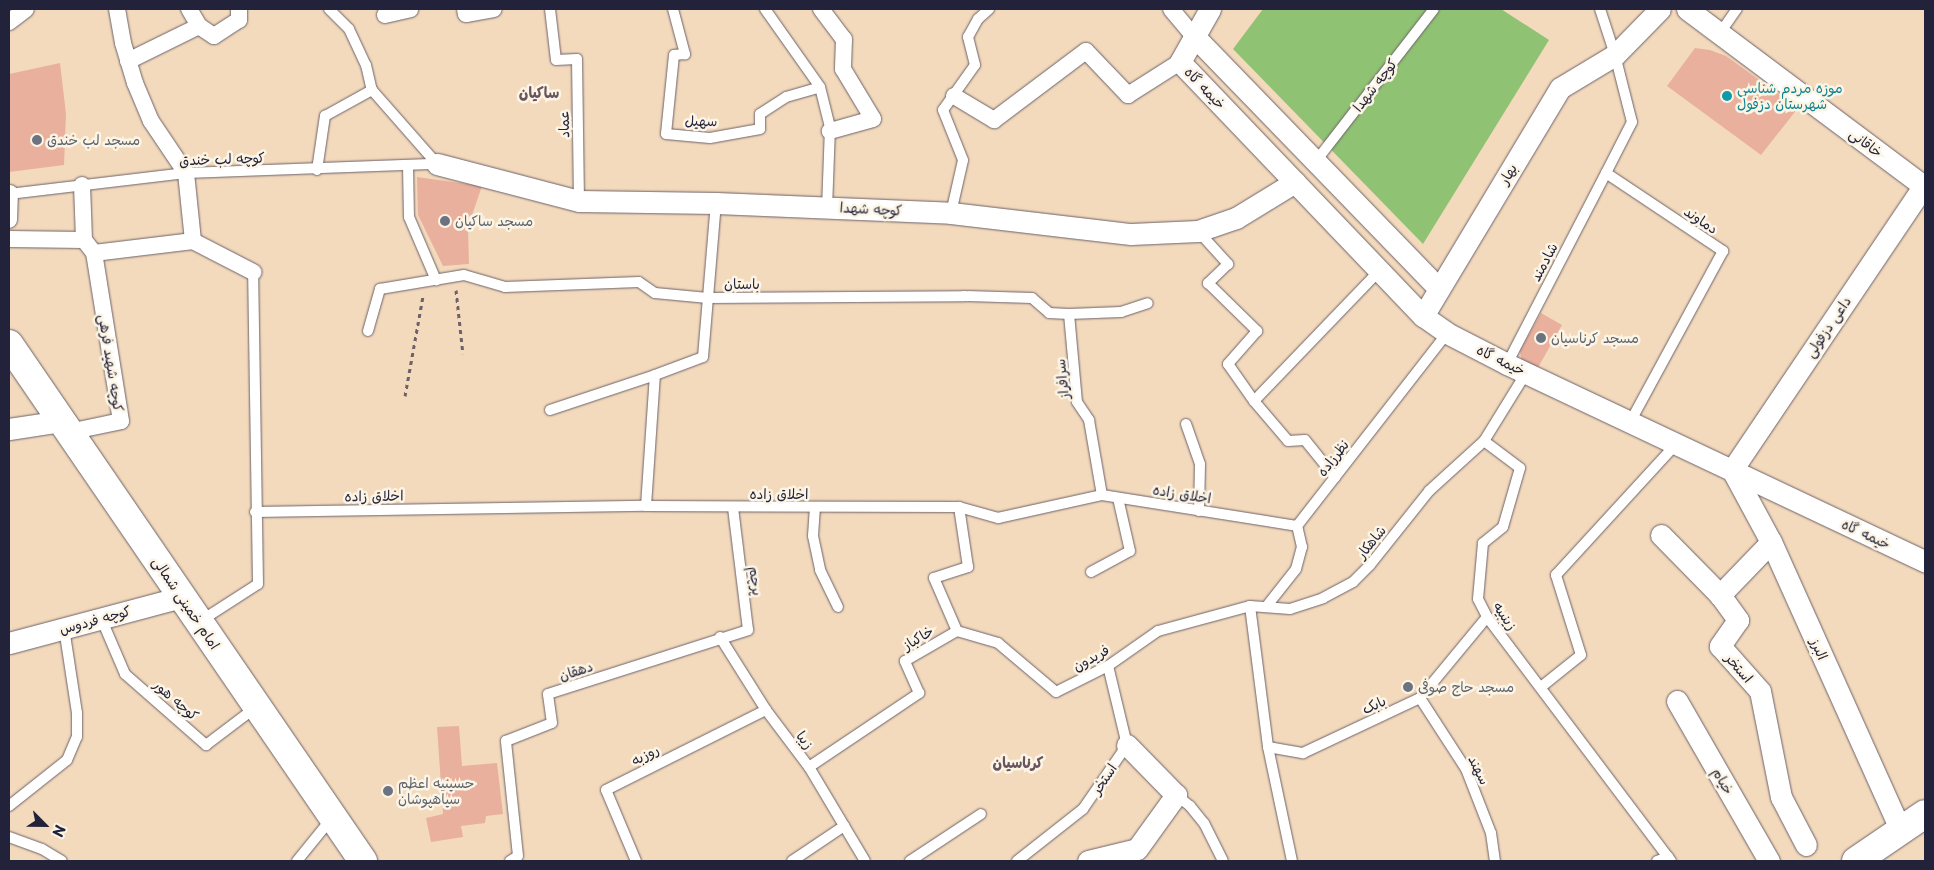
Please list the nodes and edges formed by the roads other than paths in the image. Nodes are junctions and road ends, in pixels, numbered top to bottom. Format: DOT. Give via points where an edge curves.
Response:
graph roads {
  1 [pos="26,9"];
  2 [pos="117,9"];
  3 [pos="189,9"];
  4 [pos="238,9"];
  5 [pos="329,9"];
  6 [pos="410,9"];
  7 [pos="465,9"];
  8 [pos="494,9"];
  9 [pos="550,9"];
  10 [pos="672,9"];
  11 [pos="765,9"];
  12 [pos="821,9"];
  13 [pos="989,9"];
  14 [pos="1171,9"];
  15 [pos="1210,9"];
  16 [pos="1434,9"];
  17 [pos="1600,9"];
  18 [pos="1660,9"];
  19 [pos="1687,9"];
  20 [pos="1737,9"];
  21 [pos="385,15"];
  22 [pos="9,22"];
  23 [pos="199,26"];
  24 [pos="1720,33"];
  25 [pos="1194,36"];
  26 [pos="1615,55"];
  27 [pos="128,61"];
  28 [pos="1180,62"];
  29 [pos="820,87"];
  30 [pos="372,90"];
  31 [pos="954,96"];
  32 [pos="830,131"];
  33 [pos="1316,161"];
  34 [pos="437,164"];
  35 [pos="408,166"];
  36 [pos="317,170"];
  37 [pos="186,173"];
  38 [pos="1606,173"];
  39 [pos="1295,182"];
  40 [pos="82,184"];
  41 [pos="1925,185"];
  42 [pos="9,194"];
  43 [pos="579,201"];
  44 [pos="716,203"];
  45 [pos="827,207"];
  46 [pos="951,213"];
  47 [pos="9,220"];
  48 [pos="1198,230"];
  49 [pos="9,239"];
  50 [pos="193,242"];
  51 [pos="89,247"];
  52 [pos="1379,270"];
  53 [pos="253,272"];
  54 [pos="436,280"];
  55 [pos="1439,289"];
  56 [pos="708,298"];
  57 [pos="1148,303"];
  58 [pos="1069,314"];
  59 [pos="1423,316"];
  60 [pos="368,331"];
  61 [pos="1447,333"];
  62 [pos="9,344"];
  63 [pos="1507,364"];
  64 [pos="1526,373"];
  65 [pos="655,375"];
  66 [pos="1254,401"];
  67 [pos="550,410"];
  68 [pos="1630,422"];
  69 [pos="1186,424"];
  70 [pos="65,427"];
  71 [pos="9,429"];
  72 [pos="1484,441"];
  73 [pos="1676,444"];
  74 [pos="1732,470"];
  75 [pos="1335,477"];
  76 [pos="1102,495"];
  77 [pos="1118,498"];
  78 [pos="646,506"];
  79 [pos="959,507"];
  80 [pos="733,508"];
  81 [pos="815,508"];
  82 [pos="1199,510"];
  83 [pos="255,512"];
  84 [pos="1297,526"];
  85 [pos="1661,535"];
  86 [pos="1770,542"];
  87 [pos="1925,562"];
  88 [pos="1091,572"];
  89 [pos="1720,595"];
  90 [pos="182,597"];
  91 [pos="1250,606"];
  92 [pos="838,607"];
  93 [pos="1266,607"];
  94 [pos="102,618"];
  95 [pos="1487,618"];
  96 [pos="199,622"];
  97 [pos="64,628"];
  98 [pos="957,631"];
  99 [pos="720,637"];
  100 [pos="9,643"];
  101 [pos="1108,666"];
  102 [pos="1541,687"];
  103 [pos="1420,698"];
  104 [pos="1677,701"];
  105 [pos="257,706"];
  106 [pos="766,710"];
  107 [pos="1127,745"];
  108 [pos="1268,747"];
  109 [pos="808,767"];
  110 [pos="1176,795"];
  111 [pos="9,806"];
  112 [pos="981,814"];
  113 [pos="1925,814"];
  114 [pos="333,817"];
  115 [pos="844,826"];
  116 [pos="1901,831"];
  117 [pos="9,836"];
  118 [pos="1806,845"];
  119 [pos="1138,855"];
  120 [pos="1872,857"];
  121 [pos="1670,859"];
  122 [pos="62,861"];
  123 [pos="297,861"];
  124 [pos="363,861"];
  125 [pos="510,861"];
  126 [pos="636,861"];
  127 [pos="792,861"];
  128 [pos="865,861"];
  129 [pos="910,861"];
  130 [pos="1017,861"];
  131 [pos="1088,861"];
  132 [pos="1223,861"];
  133 [pos="1292,861"];
  134 [pos="1495,861"];
  135 [pos="1657,861"];
  136 [pos="1769,861"];
  1 -- 22 [label="street"];
  2 -- 27 [label="street"];
  3 -- 23 [label="street"];
  4 -- 23 [label="street" via="239,20 214,36"];
  5 -- 30 [label="lane" via="349,30 366,65"];
  6 -- 21 [label="street"];
  7 -- 8 [label="street" via="466,14"];
  9 -- 43 [label="lane, عماد" via="556,60 577,59"];
  10 -- 29 [label="lane, سهیل" via="685,54 674,55 666,134 710,138 760,129 760,114 786,97"];
  11 -- 29 [label="lane"];
  12 -- 32 [label="street" via="844,39 843,69 873,119"];
  13 -- 31 [label="lane" via="978,19 968,37 975,65"];
  14 -- 25 [label="street"];
  15 -- 25 [label="street, خیمه گاه"];
  16 -- 33 [label="lane, کوچه شهدا"];
  17 -- 26 [label="lane"];
  18 -- 26 [label="street, بهار"];
  19 -- 24 [label="street, خاقانی"];
  20 -- 24 [label="lane"];
  23 -- 27 [label="street"];
  24 -- 41 [label="street, خاقانی"];
  25 -- 28 [label="street, خیمه گاه"];
  25 -- 33 [label="street"];
  26 -- 38 [label="lane" via="1632,122"];
  26 -- 55 [label="street, بهار" via="1560,88"];
  27 -- 37 [label="street" via="151,121"];
  28 -- 31 [label="street" via="1128,95 1086,51 994,120"];
  28 -- 39 [label="street, خیمه گاه"];
  29 -- 32 [label="lane"];
  30 -- 34 [label="lane"];
  30 -- 36 [label="lane" via="325,116"];
  31 -- 46 [label="lane" via="943,110 963,160"];
  32 -- 45 [label="lane"];
  33 -- 55 [label="street"];
  34 -- 35 [label="lane, کوچه لب خندق"];
  34 -- 43 [label="street, کوچه شهدا"];
  35 -- 36 [label="lane, کوچه لب خندق"];
  35 -- 54 [label="lane" via="409,217"];
  36 -- 37 [label="lane, کوچه لب خندق"];
  37 -- 40 [label="lane, کوچه لب خندق"];
  37 -- 50 [label="street"];
  38 -- 63 [label="lane, شادمند"];
  38 -- 68 [label="lane, دماوند" via="1723,251"];
  39 -- 48 [label="street, کوچه شهدا" via="1236,218"];
  39 -- 52 [label="street, خیمه گاه"];
  40 -- 42 [label="lane, کوچه لب خندق"];
  40 -- 51 [label="street"];
  41 -- 74 [label="street, داعی دزفولی"];
  42 -- 47 [label="street"];
  43 -- 44 [label="street, کوچه شهدا"];
  44 -- 45 [label="street, کوچه شهدا"];
  44 -- 56 [label="lane"];
  45 -- 46 [label="street, کوچه شهدا"];
  46 -- 48 [label="street, کوچه شهدا" via="1131,234"];
  48 -- 66 [label="lane" via="1228,264 1208,283 1257,331 1228,364"];
  49 -- 51 [label="street"];
  50 -- 51 [label="street"];
  50 -- 53 [label="street"];
  51 -- 70 [label="street, کوچه شهید فرهی" via="120,421"];
  52 -- 59 [label="street, خیمه گاه"];
  52 -- 66 [label="lane"];
  53 -- 83 [label="lane"];
  54 -- 56 [label="lane, باستان" via="464,275 504,288 639,282 655,293"];
  54 -- 60 [label="lane, باستان" via="380,289"];
  55 -- 59 [label="street, بهار"];
  56 -- 58 [label="lane, باستان" via="1032,298 1049,313"];
  56 -- 65 [label="lane" via="702,357"];
  57 -- 58 [label="lane, باستان" via="1121,312"];
  58 -- 76 [label="lane, سرافراز" via="1077,402 1089,420"];
  59 -- 61 [label="street, خیمه گاه"];
  61 -- 63 [label="street, خیمه گاه"];
  61 -- 75 [label="lane, نظرزاده"];
  62 -- 70 [label="main road, امام خمینی شمالی"];
  63 -- 64 [label="street, خیمه گاه"];
  64 -- 68 [label="street, خیمه گاه"];
  64 -- 72 [label="lane"];
  65 -- 67 [label="lane"];
  65 -- 78 [label="lane"];
  66 -- 75 [label="lane" via="1288,441 1305,440"];
  68 -- 73 [label="street, خیمه گاه"];
  69 -- 82 [label="lane" via="1200,464"];
  70 -- 71 [label="street"];
  70 -- 90 [label="main road, امام خمینی شمالی"];
  72 -- 93 [label="lane, شاهکار" via="1428,492 1370,566 1353,582 1323,598 1290,609"];
  72 -- 95 [label="lane, زینبیه" via="1520,468 1503,527 1483,543 1478,599"];
  73 -- 74 [label="street, خیمه گاه"];
  73 -- 102 [label="lane" via="1556,575 1581,655"];
  74 -- 86 [label="street, البرز"];
  74 -- 87 [label="street, خیمه گاه"];
  75 -- 84 [label="lane, نظرزاده"];
  76 -- 77 [label="lane, اخلاق زاده"];
  76 -- 79 [label="lane, اخلاق زاده" via="998,518"];
  77 -- 82 [label="lane, اخلاق زاده"];
  77 -- 88 [label="lane" via="1130,551"];
  78 -- 80 [label="lane, اخلاق زاده"];
  78 -- 83 [label="lane, اخلاق زاده"];
  79 -- 81 [label="lane, اخلاق زاده"];
  79 -- 98 [label="lane" via="968,567 934,578"];
  80 -- 81 [label="lane, اخلاق زاده"];
  80 -- 99 [label="lane, پرچم" via="748,630"];
  81 -- 92 [label="lane" via="813,536 820,570"];
  82 -- 84 [label="lane, اخلاق زاده"];
  83 -- 96 [label="lane" via="258,584"];
  84 -- 93 [label="lane" via="1302,547 1296,568"];
  85 -- 89 [label="street"];
  86 -- 89 [label="street"];
  86 -- 116 [label="street, البرز"];
  89 -- 118 [label="street, استخر" via="1738,620 1720,646 1760,691 1781,797"];
  90 -- 94 [label="street, کوچه فردوس"];
  90 -- 96 [label="main road, امام خمینی شمالی"];
  91 -- 93 [label="lane, شاهکار"];
  91 -- 101 [label="lane, فریدون" via="1158,631"];
  91 -- 108 [label="lane"];
  94 -- 97 [label="street, کوچه فردوس"];
  94 -- 105 [label="lane, کوچه هور" via="125,674 206,745"];
  95 -- 102 [label="lane, زینبیه"];
  95 -- 103 [label="lane, بابک"];
  96 -- 105 [label="main road, امام خمینی شمالی"];
  97 -- 100 [label="street, کوچه فردوس"];
  97 -- 111 [label="lane" via="78,737 67,760"];
  98 -- 101 [label="lane, فریدون" via="998,644 1056,692"];
  98 -- 109 [label="lane, خاکباز" via="905,661 919,693"];
  99 -- 106 [label="lane, زیبا"];
  99 -- 125 [label="lane, دهقان" via="548,694 552,724 506,741 518,856"];
  101 -- 107 [label="lane"];
  102 -- 121 [label="lane, زینبیه"];
  103 -- 108 [label="lane, بابک" via="1303,753"];
  103 -- 134 [label="lane, سهند" via="1466,769 1491,833"];
  104 -- 136 [label="street, خیام"];
  105 -- 114 [label="main road, امام خمینی شمالی"];
  106 -- 109 [label="lane, زیبا"];
  106 -- 126 [label="lane, روزبه" via="606,790"];
  107 -- 110 [label="street"];
  107 -- 130 [label="lane, استخر" via="1083,809"];
  108 -- 133 [label="lane"];
  109 -- 115 [label="lane, زیبا"];
  110 -- 119 [label="street"];
  110 -- 132 [label="lane" via="1204,823"];
  112 -- 129 [label="lane"];
  113 -- 116 [label="main road"];
  114 -- 123 [label="lane"];
  114 -- 124 [label="main road, امام خمینی شمالی"];
  115 -- 127 [label="lane"];
  115 -- 128 [label="lane, زیبا"];
  116 -- 120 [label="main road"];
  117 -- 122 [label="lane"];
  119 -- 131 [label="street"];
  121 -- 135 [label="lane"];
}
